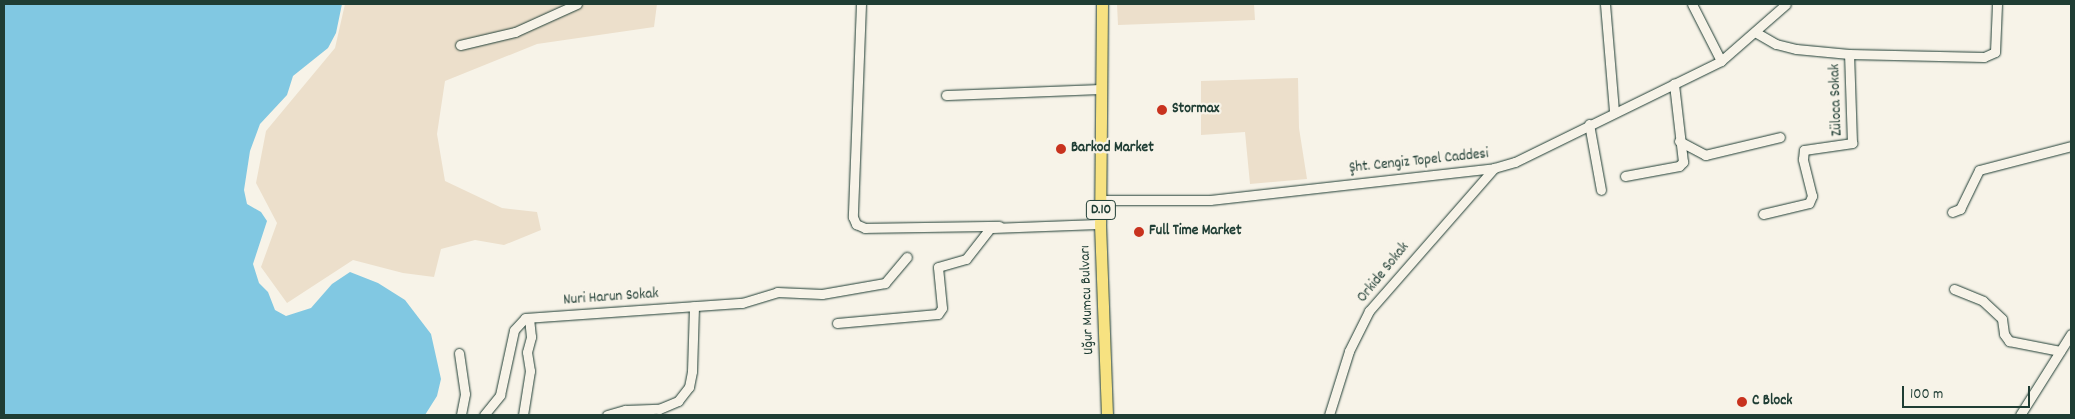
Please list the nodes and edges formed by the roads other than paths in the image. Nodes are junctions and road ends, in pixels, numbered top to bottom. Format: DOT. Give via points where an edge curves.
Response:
graph roads {
  1 [pos="577,4"];
  2 [pos="861,4"];
  3 [pos="1102,4"];
  4 [pos="1605,4"];
  5 [pos="1692,4"];
  6 [pos="1786,4"];
  7 [pos="1997,4"];
  8 [pos="1755,32"];
  9 [pos="460,45"];
  10 [pos="1849,54"];
  11 [pos="1721,61"];
  12 [pos="1674,84"];
  13 [pos="1102,90"];
  14 [pos="946,95"];
  15 [pos="1614,111"];
  16 [pos="1589,124"];
  17 [pos="1780,137"];
  18 [pos="1679,141"];
  19 [pos="2071,146"];
  20 [pos="1494,168"];
  21 [pos="1625,176"];
  22 [pos="1601,190"];
  23 [pos="1101,200"];
  24 [pos="1952,212"];
  25 [pos="1763,214"];
  26 [pos="1100,224"];
  27 [pos="1000,226"];
  28 [pos="907,257"];
  29 [pos="1954,288"];
  30 [pos="694,306"];
  31 [pos="529,318"];
  32 [pos="838,323"];
  33 [pos="2071,334"];
  34 [pos="2060,351"];
  35 [pos="459,354"];
  36 [pos="462,415"];
  37 [pos="484,415"];
  38 [pos="523,415"];
  39 [pos="607,415"];
  40 [pos="1107,415"];
  41 [pos="1329,415"];
  42 [pos="2020,415"];
  1 -- 9 [label="street" via="515,32"];
  2 -- 27 [label="street" via="853,217 856,224 865,228"];
  3 -- 13 [label="main road, Uğur Mumcu Bulvarı / D.10"];
  4 -- 15 [label="street"];
  5 -- 11 [label="street"];
  6 -- 8 [label="street, Şht. Cengiz Topel Caddesi"];
  7 -- 10 [label="street, Züloca Sokak" via="1995,52 1991,55"];
  8 -- 10 [label="street, Züloca Sokak" via="1776,44 1796,49"];
  8 -- 11 [label="street, Şht. Cengiz Topel Caddesi"];
  10 -- 25 [label="street, Züloca Sokak" via="1852,143 1804,150 1812,196 1810,203"];
  11 -- 12 [label="street, Şht. Cengiz Topel Caddesi"];
  12 -- 15 [label="street, Şht. Cengiz Topel Caddesi"];
  12 -- 18 [label="street"];
  13 -- 14 [label="street"];
  13 -- 23 [label="main road, Uğur Mumcu Bulvarı / D.10"];
  15 -- 16 [label="street, Şht. Cengiz Topel Caddesi"];
  16 -- 20 [label="street, Şht. Cengiz Topel Caddesi" via="1515,162"];
  16 -- 22 [label="street"];
  17 -- 18 [label="street" via="1709,155 1699,154"];
  18 -- 21 [label="street" via="1683,162 1679,166"];
  19 -- 24 [label="street" via="1979,170 1960,209"];
  20 -- 23 [label="street, Şht. Cengiz Topel Caddesi" via="1210,200"];
  20 -- 41 [label="street, Orkide Sokak" via="1369,311 1349,351"];
  23 -- 26 [label="main road, Uğur Mumcu Bulvarı / D.10"];
  26 -- 27 [label="street"];
  26 -- 40 [label="main road, Uğur Mumcu Bulvarı / D.10"];
  27 -- 32 [label="street" via="985,231 966,259 938,267 942,308 938,314"];
  28 -- 30 [label="street, Nuri Harun Sokak" via="885,283 822,294 777,292 742,303"];
  29 -- 34 [label="street" via="1983,301 2002,319 2004,334 2009,341"];
  30 -- 31 [label="street, Nuri Harun Sokak"];
  30 -- 39 [label="street" via="692,372 689,387 678,401 660,409 626,410"];
  31 -- 37 [label="street" via="514,330 500,395"];
  31 -- 38 [label="street" via="530,371"];
  33 -- 34 [label="street"];
  34 -- 42 [label="street"];
  35 -- 36 [label="street" via="465,394"];
}
